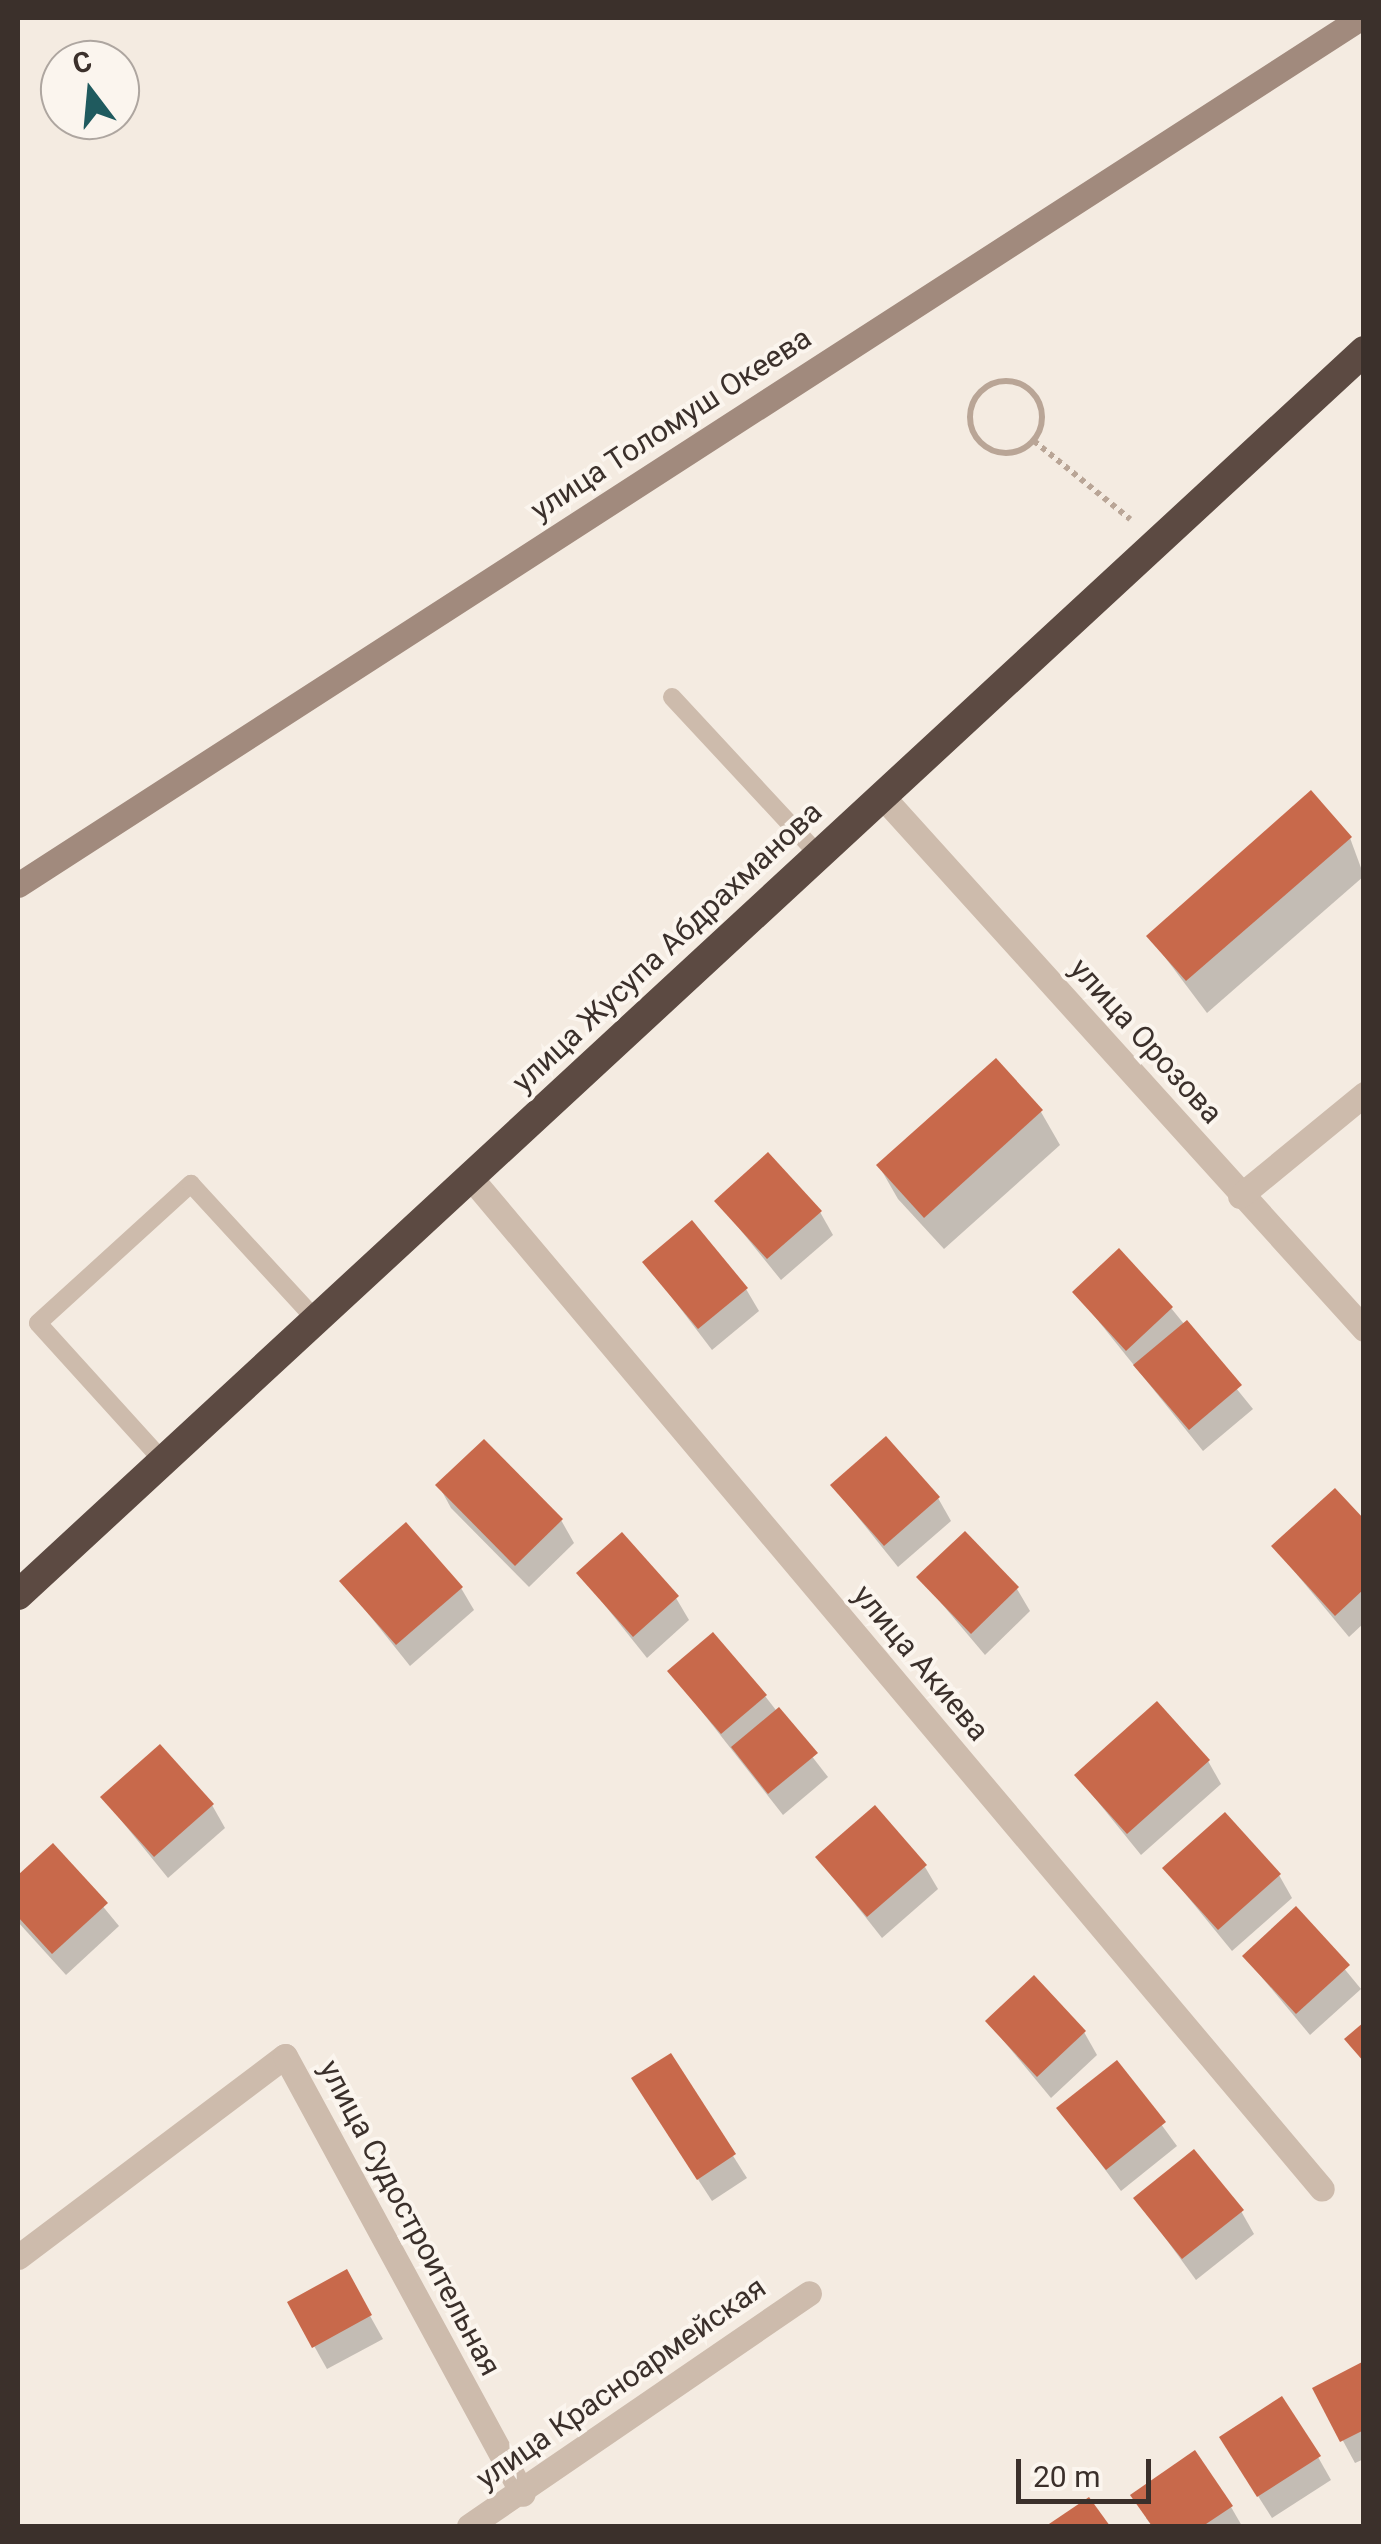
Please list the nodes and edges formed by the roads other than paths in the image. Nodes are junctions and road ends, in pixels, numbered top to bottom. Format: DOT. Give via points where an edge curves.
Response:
graph roads {
  1 [pos="1360,18"];
  2 [pos="1364,351"];
  3 [pos="672,697"];
  4 [pos="882,795"];
  5 [pos="818,854"];
  6 [pos="18,885"];
  7 [pos="1364,1094"];
  8 [pos="471,1178"];
  9 [pos="1240,1196"];
  10 [pos="316,1320"];
  11 [pos="1364,1329"];
  12 [pos="164,1461"];
  13 [pos="18,1595"];
  14 [pos="1322,2189"];
  15 [pos="18,2256"];
  16 [pos="809,2293"];
  17 [pos="522,2494"];
  18 [pos="469,2526"];
  1 -- 6 [label="street, улица Толомуш Океева"];
  2 -- 4 [label="highway, улица Жусупа Абдрахманова"];
  3 -- 5 [label="lane"];
  4 -- 5 [label="highway, улица Жусупа Абдрахманова"];
  4 -- 9 [label="street, улица Орозова"];
  5 -- 8 [label="highway, улица Жусупа Абдрахманова"];
  7 -- 9 [label="street"];
  8 -- 10 [label="highway, улица Жусупа Абдрахманова"];
  8 -- 14 [label="street, улица Акиева"];
  9 -- 11 [label="street, улица Орозова"];
  10 -- 12 [label="highway, улица Жусупа Абдрахманова"];
  10 -- 12 [label="lane" via="192,1184 38,1322"];
  12 -- 13 [label="highway, улица Жусупа Абдрахманова"];
  15 -- 17 [label="street, улица Судостроительная" via="285,2056"];
  16 -- 17 [label="street, улица Красноармейская"];
  17 -- 18 [label="street, улица Красноармейская"];
}
